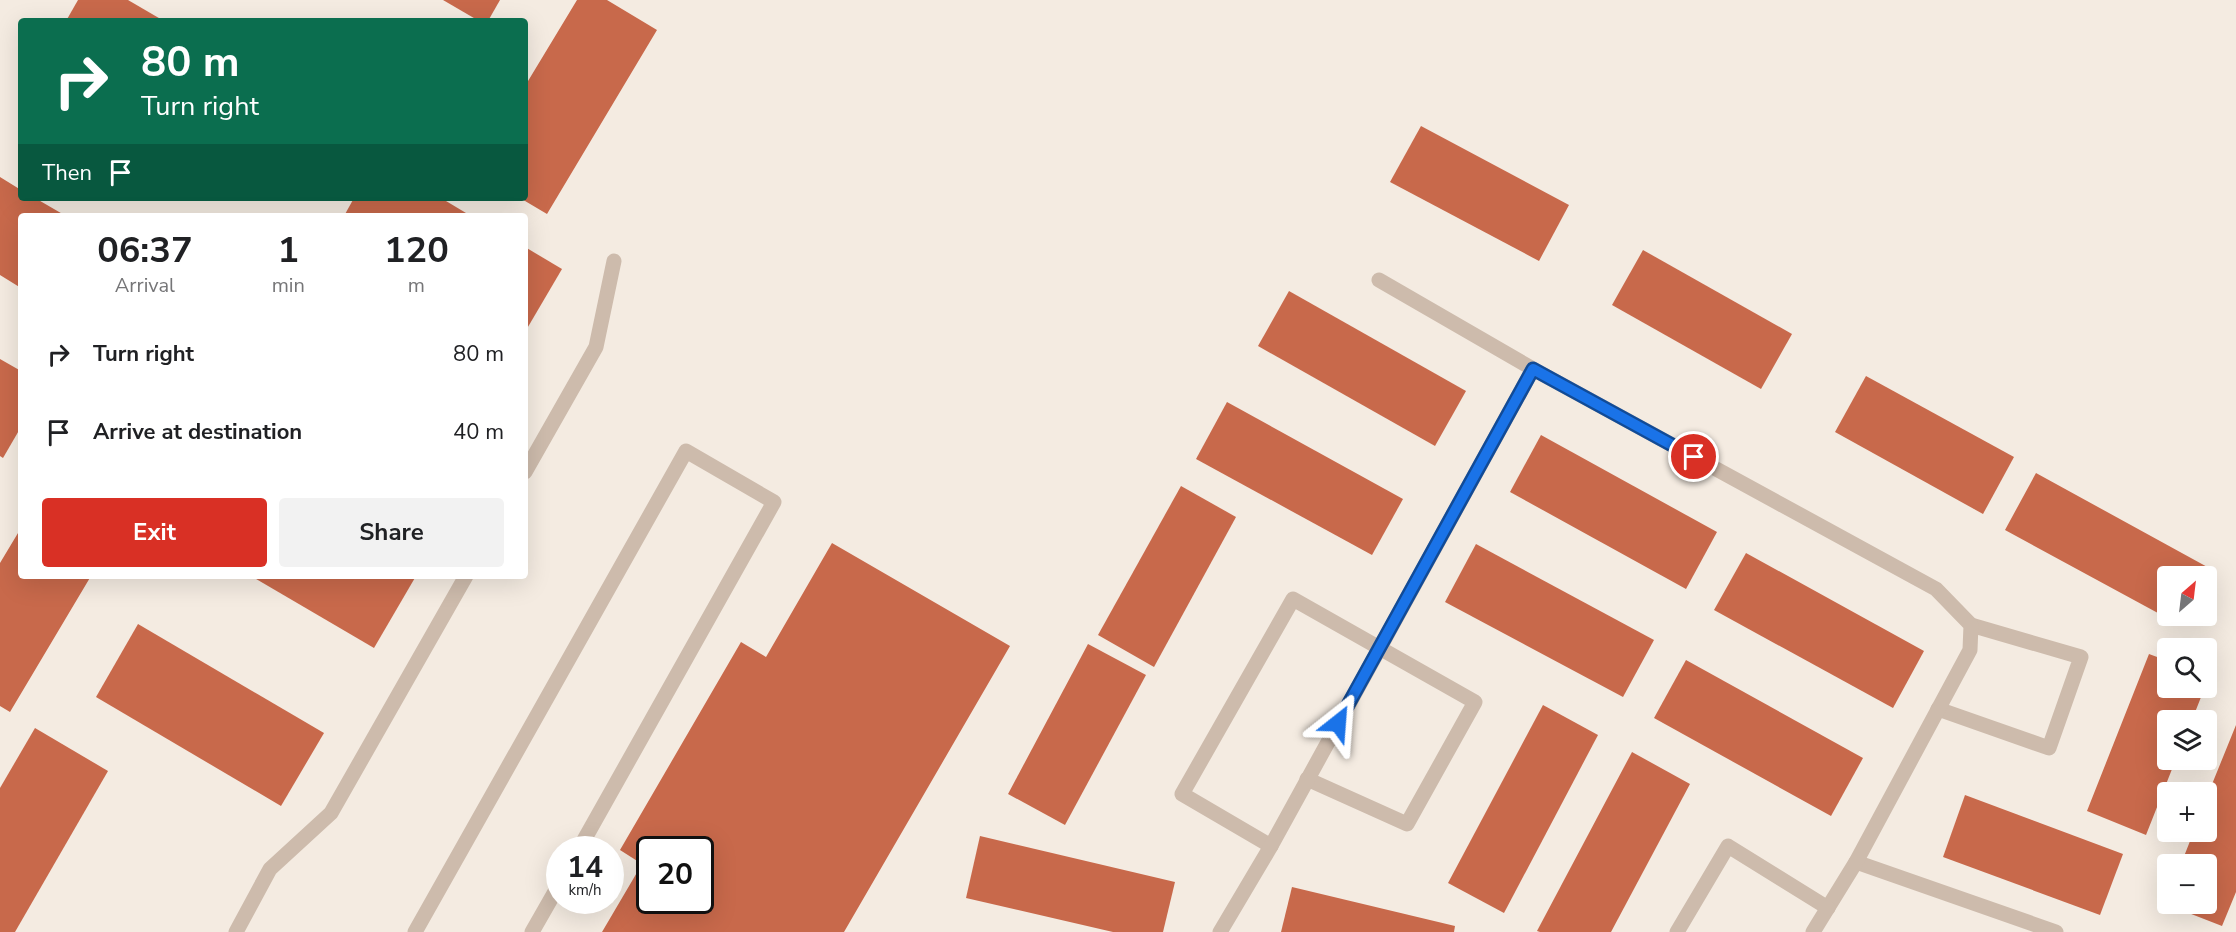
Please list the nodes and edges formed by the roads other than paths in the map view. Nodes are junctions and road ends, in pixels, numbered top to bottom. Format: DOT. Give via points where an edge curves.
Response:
graph roads {
  1 [pos="614,261"];
  2 [pos="1378,280"];
  3 [pos="1533,369"];
  4 [pos="528,467"];
  5 [pos="464,579"];
  6 [pos="1971,625"];
  7 [pos="1378,648"];
  8 [pos="1938,709"];
  9 [pos="1307,779"];
  10 [pos="586,836"];
  11 [pos="1271,846"];
  12 [pos="1856,862"];
  13 [pos="546,908"];
  14 [pos="1828,908"];
  15 [pos="236,932"];
  16 [pos="415,932"];
  17 [pos="532,932"];
  18 [pos="1220,932"];
  19 [pos="1677,932"];
  20 [pos="1813,932"];
  21 [pos="2056,932"];
  1 -- 4 [label="lane" via="596,347"];
  2 -- 3 [label="lane"];
  3 -- 6 [label="lane" via="1936,589"];
  3 -- 7 [label="lane"];
  5 -- 15 [label="lane" via="331,813 270,869"];
  6 -- 8 [label="lane" via="1970,650"];
  6 -- 8 [label="lane" via="2081,657 2049,748"];
  7 -- 9 [label="lane"];
  7 -- 9 [label="lane" via="1475,702 1407,824"];
  7 -- 11 [label="lane" via="1293,599 1182,794"];
  8 -- 12 [label="lane"];
  9 -- 11 [label="lane"];
  10 -- 16 [label="lane" via="774,502 686,451"];
  11 -- 18 [label="lane"];
  12 -- 14 [label="lane"];
  12 -- 21 [label="lane"];
  13 -- 17 [label="lane"];
  14 -- 19 [label="lane" via="1728,846"];
  14 -- 20 [label="lane"];
}
